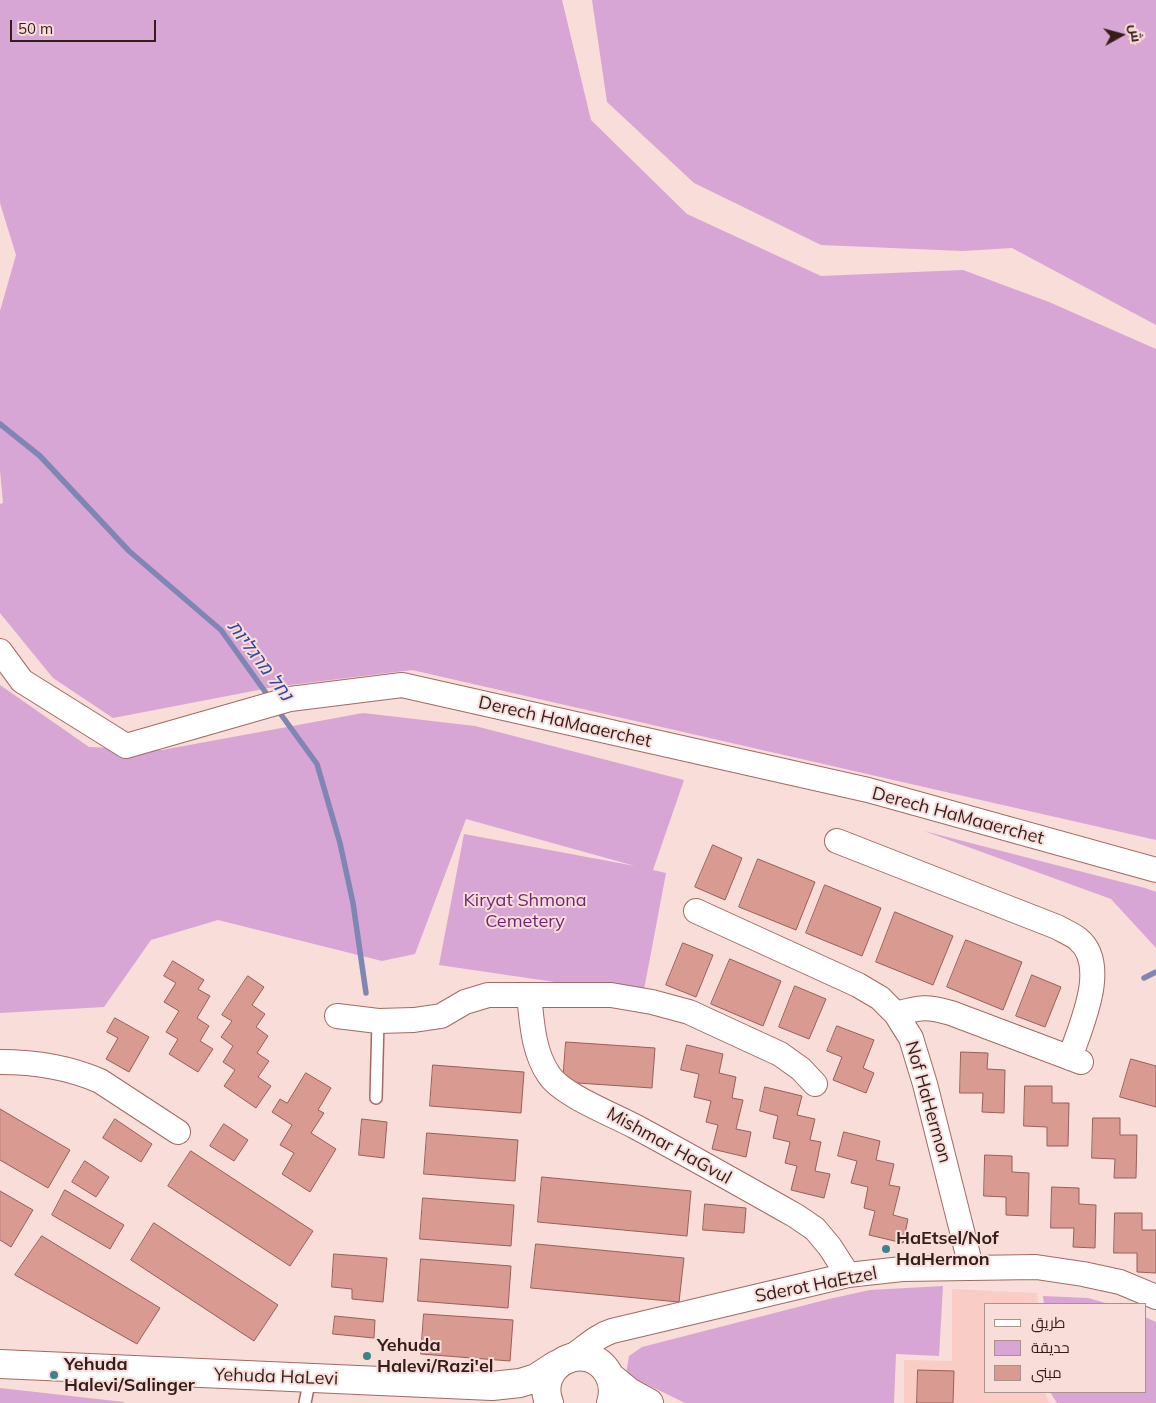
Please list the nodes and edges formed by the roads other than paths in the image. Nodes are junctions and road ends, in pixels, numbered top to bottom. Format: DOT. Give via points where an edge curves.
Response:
graph roads {
  1 [pos="0,651"];
  2 [pos="837,841"];
  3 [pos="1156,870"];
  4 [pos="696,911"];
  5 [pos="529,995"];
  6 [pos="896,1014"];
  7 [pos="337,1016"];
  8 [pos="378,1021"];
  9 [pos="0,1062"];
  10 [pos="815,1084"];
  11 [pos="376,1098"];
  12 [pos="178,1132"];
  13 [pos="971,1267"];
  14 [pos="848,1275"];
  15 [pos="1156,1297"];
  16 [pos="625,1327"];
  17 [pos="564,1361"];
  18 [pos="0,1364"];
  19 [pos="609,1383"];
  20 [pos="492,1386"];
  21 [pos="308,1391"];
  22 [pos="543,1403"];
  23 [pos="549,1403"];
  24 [pos="649,1403"];
  1 -- 3 [label="street, Derech HaMaaerchet" via="22,681 126,746 290,699 402,685 868,790"];
  2 -- 6 [label="street" via="1057,927 1079,940 1089,955 1093,980 1075,1060 931,1007"];
  4 -- 6 [label="street, Nof HaHermon" via="858,985 880,998"];
  5 -- 8 [label="street" via="488,995 465,1002 441,1016"];
  5 -- 10 [label="street" via="611,995 689,1012 780,1054"];
  5 -- 14 [label="street, Mishmar HaGvul" via="534,1037 541,1059 549,1075 562,1089 796,1216 815,1229"];
  6 -- 13 [label="street, Nof HaHermon" via="911,1038 925,1084"];
  7 -- 8 [label="street"];
  8 -- 11 [label="lane"];
  9 -- 12 [label="street" via="68,1069 100,1081"];
  13 -- 14 [label="street, Sderot HaEtzel"];
  13 -- 15 [label="street, Sderot HaEtzel" via="1036,1267 1084,1274 1120,1282"];
  14 -- 16 [label="street, Sderot HaEtzel"];
  16 -- 17 [label="street, Sderot HaEtzel" via="603,1334"];
  16 -- 19 [label="street" via="605,1350"];
  17 -- 19 [label="street" via="587,1357 597,1361"];
  17 -- 20 [label="street, Yehuda HaLevi" via="536,1378"];
  17 -- 23 [label="street" via="550,1374 546,1384"];
  18 -- 21 [label="street, Yehuda HaLevi"];
  19 -- 24 [label="street"];
  20 -- 21 [label="street, Yehuda HaLevi"];
  20 -- 22 [label="street, Yehuda HaLevi"];
}
